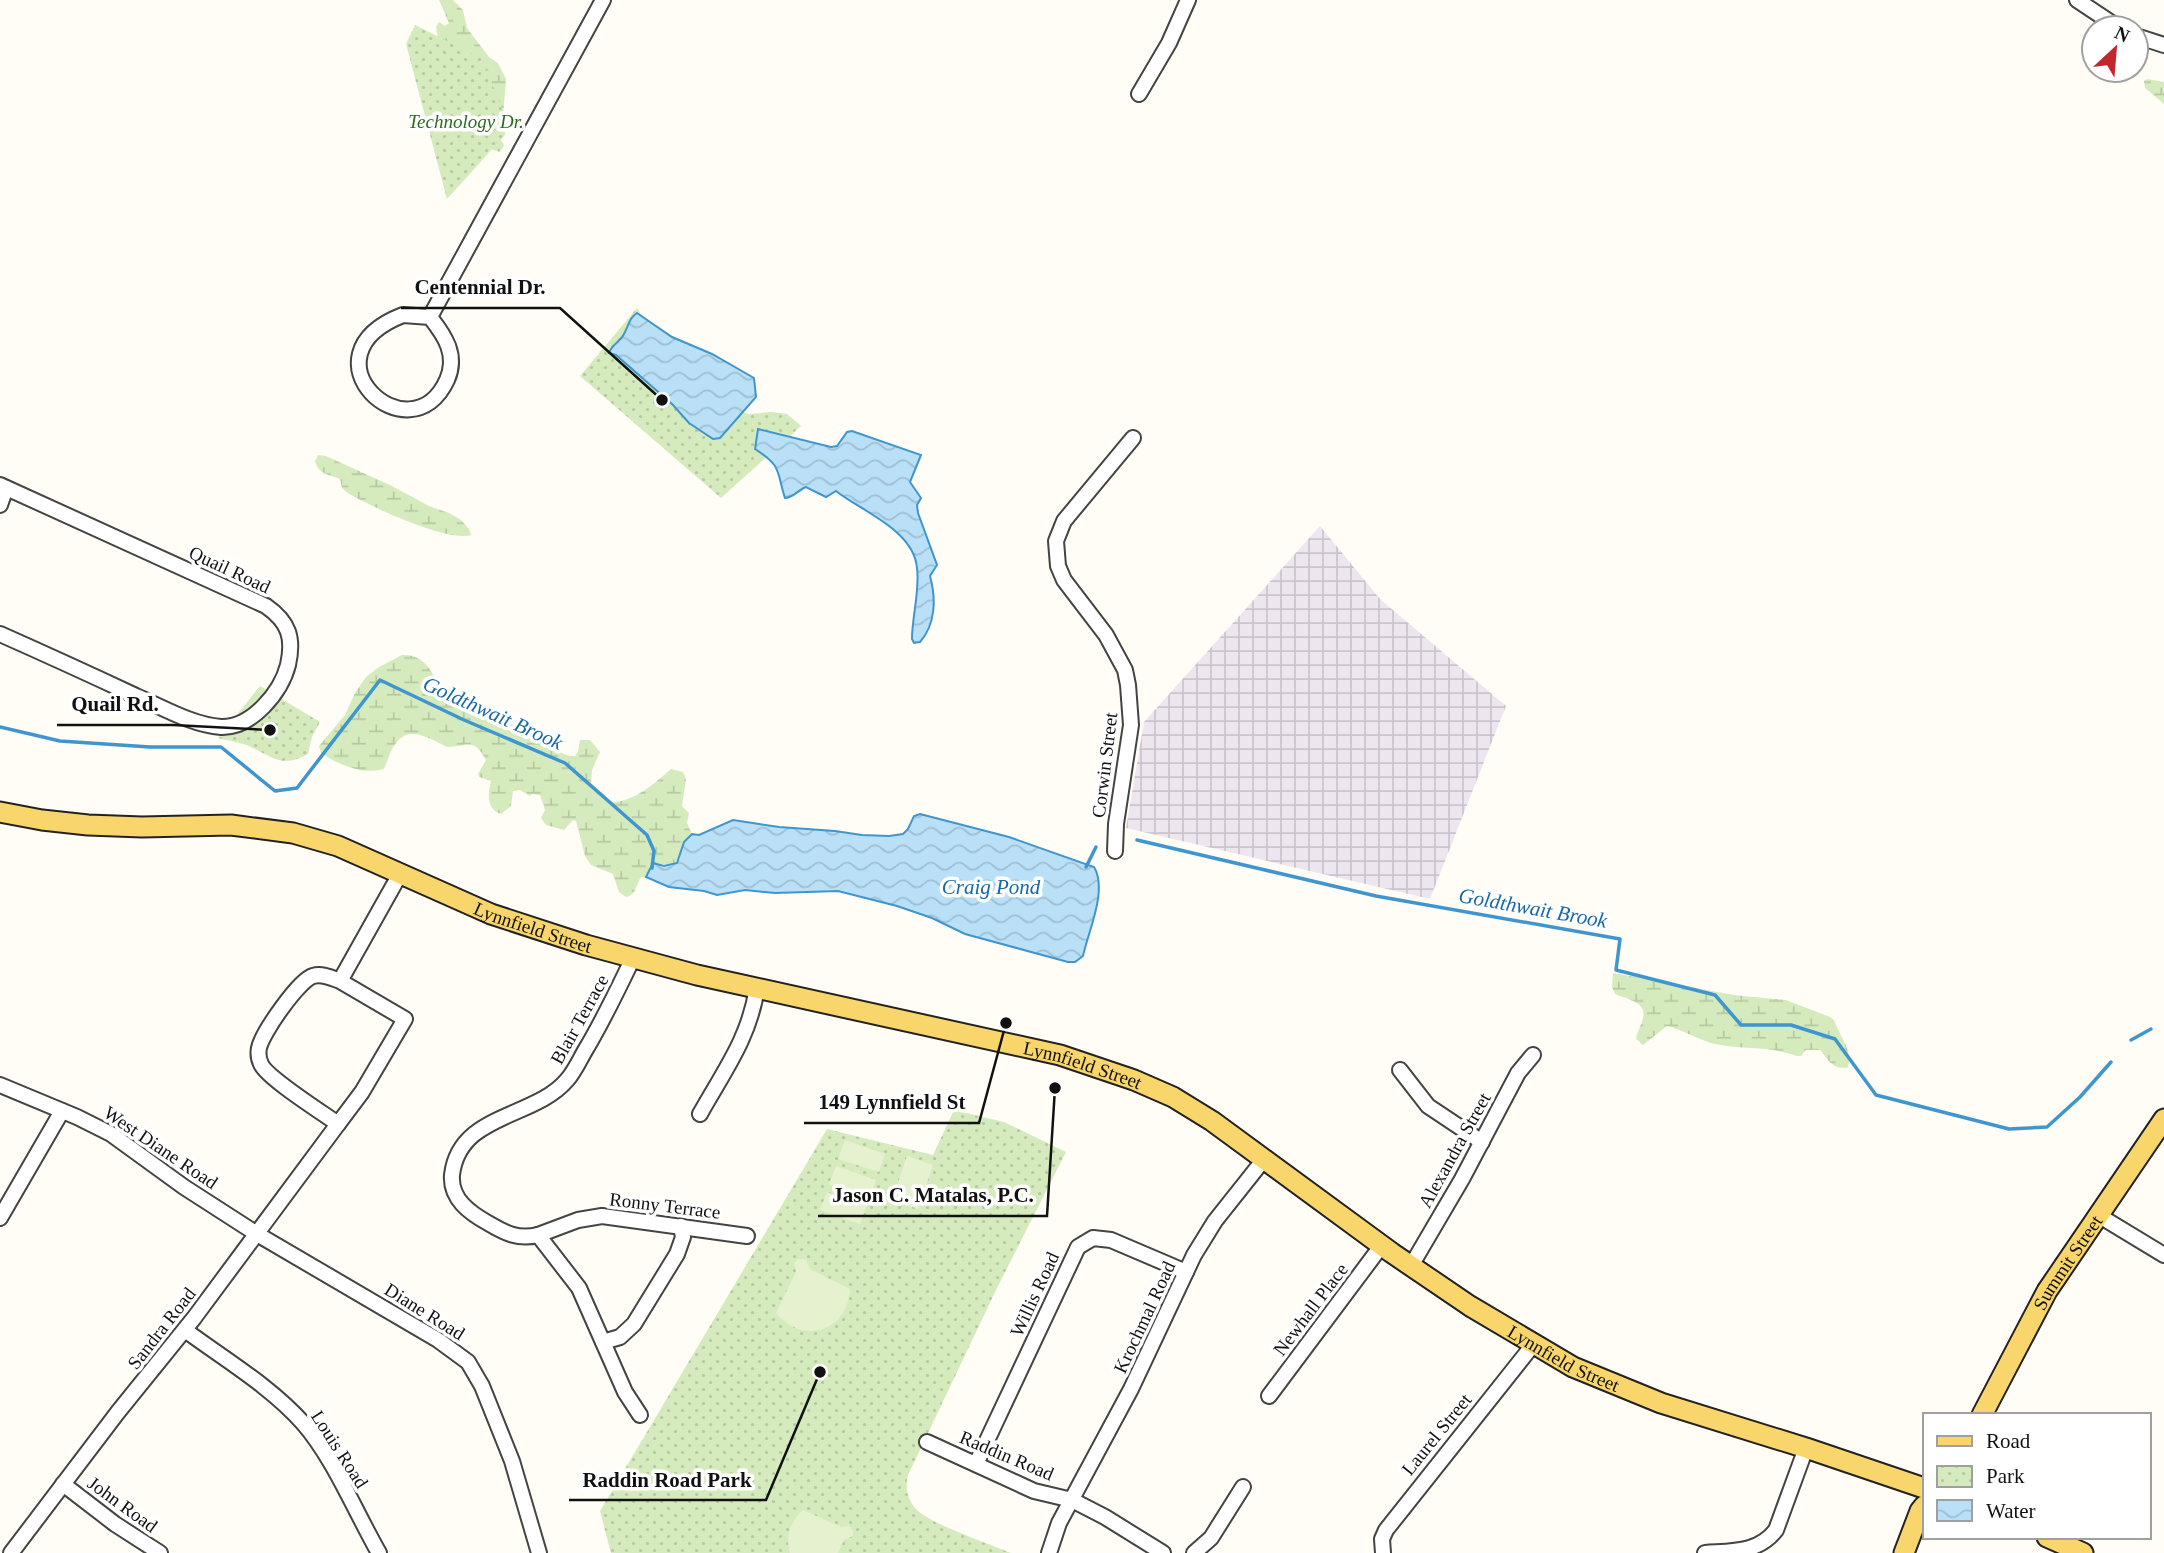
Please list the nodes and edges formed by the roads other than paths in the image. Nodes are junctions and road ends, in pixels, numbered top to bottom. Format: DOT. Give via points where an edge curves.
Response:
graph roads {
  1 [pos="603,0"];
  2 [pos="1188,0"];
  3 [pos="2077,0"];
  4 [pos="2098,14"];
  5 [pos="1139,94"];
  6 [pos="430,317"];
  7 [pos="1133,438"];
  8 [pos="3,487"];
  9 [pos="0,505"];
  10 [pos="0,634"];
  11 [pos="0,812"];
  12 [pos="1115,851"];
  13 [pos="400,874"];
  14 [pos="632,958"];
  15 [pos="340,981"];
  16 [pos="757,988"];
  17 [pos="1533,1055"];
  18 [pos="1400,1070"];
  19 [pos="0,1085"];
  20 [pos="62,1111"];
  21 [pos="700,1114"];
  22 [pos="2164,1119"];
  23 [pos="338,1124"];
  24 [pos="1482,1142"];
  25 [pos="1265,1158"];
  26 [pos="2098,1214"];
  27 [pos="0,1218"];
  28 [pos="681,1226"];
  29 [pos="257,1234"];
  30 [pos="538,1235"];
  31 [pos="747,1236"];
  32 [pos="1382,1245"];
  33 [pos="2164,1255"];
  34 [pos="1411,1266"];
  35 [pos="1186,1272"];
  36 [pos="185,1330"];
  37 [pos="603,1342"];
  38 [pos="1533,1345"];
  39 [pos="1269,1396"];
  40 [pos="1983,1413"];
  41 [pos="640,1415"];
  42 [pos="927,1441"];
  43 [pos="1806,1448"];
  44 [pos="976,1464"];
  45 [pos="63,1484"];
  46 [pos="1243,1487"];
  47 [pos="1923,1488"];
  48 [pos="1072,1500"];
  49 [pos="1923,1507"];
  50 [pos="2048,1543"];
  51 [pos="10,1553"];
  52 [pos="160,1553"];
  53 [pos="379,1553"];
  54 [pos="539,1553"];
  55 [pos="1049,1553"];
  56 [pos="1163,1553"];
  57 [pos="1195,1553"];
  58 [pos="1382,1553"];
  59 [pos="1705,1553"];
  60 [pos="1904,1553"];
  61 [pos="2084,1553"];
  1 -- 6 [label="street"];
  2 -- 5 [label="street"];
  3 -- 4 [label="street"];
  6 -- 6 [label="street" via="451,350 451,371 443,388 429,403 406,410 388,406 362,381 362,348 386,322 403,315"];
  7 -- 12 [label="street, Corwin Street" via="1064,521 1056,541 1064,580 1106,635 1128,685 1131,725"];
  8 -- 9 [label="street"];
  8 -- 10 [label="street, Quail Road" via="266,606 286,626 290,654 279,685 258,711 247,720 222,727 169,710"];
  11 -- 13 [label="main road, Lynnfield Street" via="88,825 271,829 338,846"];
  13 -- 14 [label="main road, Lynnfield Street" via="491,914"];
  13 -- 15 [label="street"];
  14 -- 16 [label="main road, Lynnfield Street"];
  14 -- 30 [label="street, Blair Terrace" via="605,1017 569,1078 551,1093 475,1133 455,1161 452,1183 460,1203 505,1233"];
  15 -- 23 [label="street, Sandra Road" via="405,1019"];
  15 -- 23 [label="street" via="321,975 305,981 263,1039 259,1054 265,1070"];
  16 -- 21 [label="street" via="746,1033"];
  16 -- 25 [label="main road, Lynnfield Street" via="1093,1066 1173,1097"];
  17 -- 24 [label="street, Alexandra Street" via="1518,1073"];
  18 -- 24 [label="street" via="1428,1106"];
  19 -- 20 [label="street, West Diane Road"];
  20 -- 27 [label="street"];
  20 -- 29 [label="street, West Diane Road" via="111,1134"];
  22 -- 26 [label="main road, Summit Street"];
  23 -- 29 [label="street, Sandra Road"];
  24 -- 34 [label="street, Alexandra Street"];
  25 -- 32 [label="main road, Lynnfield Street"];
  25 -- 35 [label="street, Krochmal Road" via="1215,1221"];
  26 -- 33 [label="street"];
  26 -- 40 [label="main road, Summit Street" via="2047,1291"];
  28 -- 30 [label="street, Ronny Terrace" via="590,1216"];
  28 -- 31 [label="street, Ronny Terrace"];
  28 -- 37 [label="street" via="677,1254 635,1324 620,1337"];
  29 -- 36 [label="street, Sandra Road"];
  29 -- 54 [label="street, Diane Road" via="404,1319 468,1362 512,1461"];
  30 -- 37 [label="street" via="579,1288"];
  32 -- 34 [label="main road, Lynnfield Street"];
  32 -- 39 [label="street, Newhall Place"];
  34 -- 38 [label="main road, Lynnfield Street"];
  35 -- 44 [label="street, Willis Road" via="1111,1240 1093,1238 1078,1247"];
  35 -- 48 [label="street, Krochmal Road"];
  36 -- 45 [label="street, Sandra Road"];
  36 -- 53 [label="street, Louis Road" via="304,1423"];
  37 -- 41 [label="street"];
  38 -- 43 [label="main road, Lynnfield Street" via="1635,1394"];
  38 -- 58 [label="street, Laurel Street" via="1386,1530"];
  42 -- 44 [label="street, Raddin Road"];
  43 -- 47 [label="main road, Lynnfield Street"];
  43 -- 59 [label="street" via="1770,1538 1754,1548"];
  44 -- 48 [label="street, Raddin Road" via="1034,1491"];
  45 -- 51 [label="street, Sandra Road"];
  45 -- 52 [label="street, John Road"];
  46 -- 57 [label="street" via="1211,1538"];
  48 -- 55 [label="street, Krochmal Road"];
  48 -- 56 [label="street, Raddin Road"];
  49 -- 60 [label="main road"];
  50 -- 61 [label="main road"];
}
